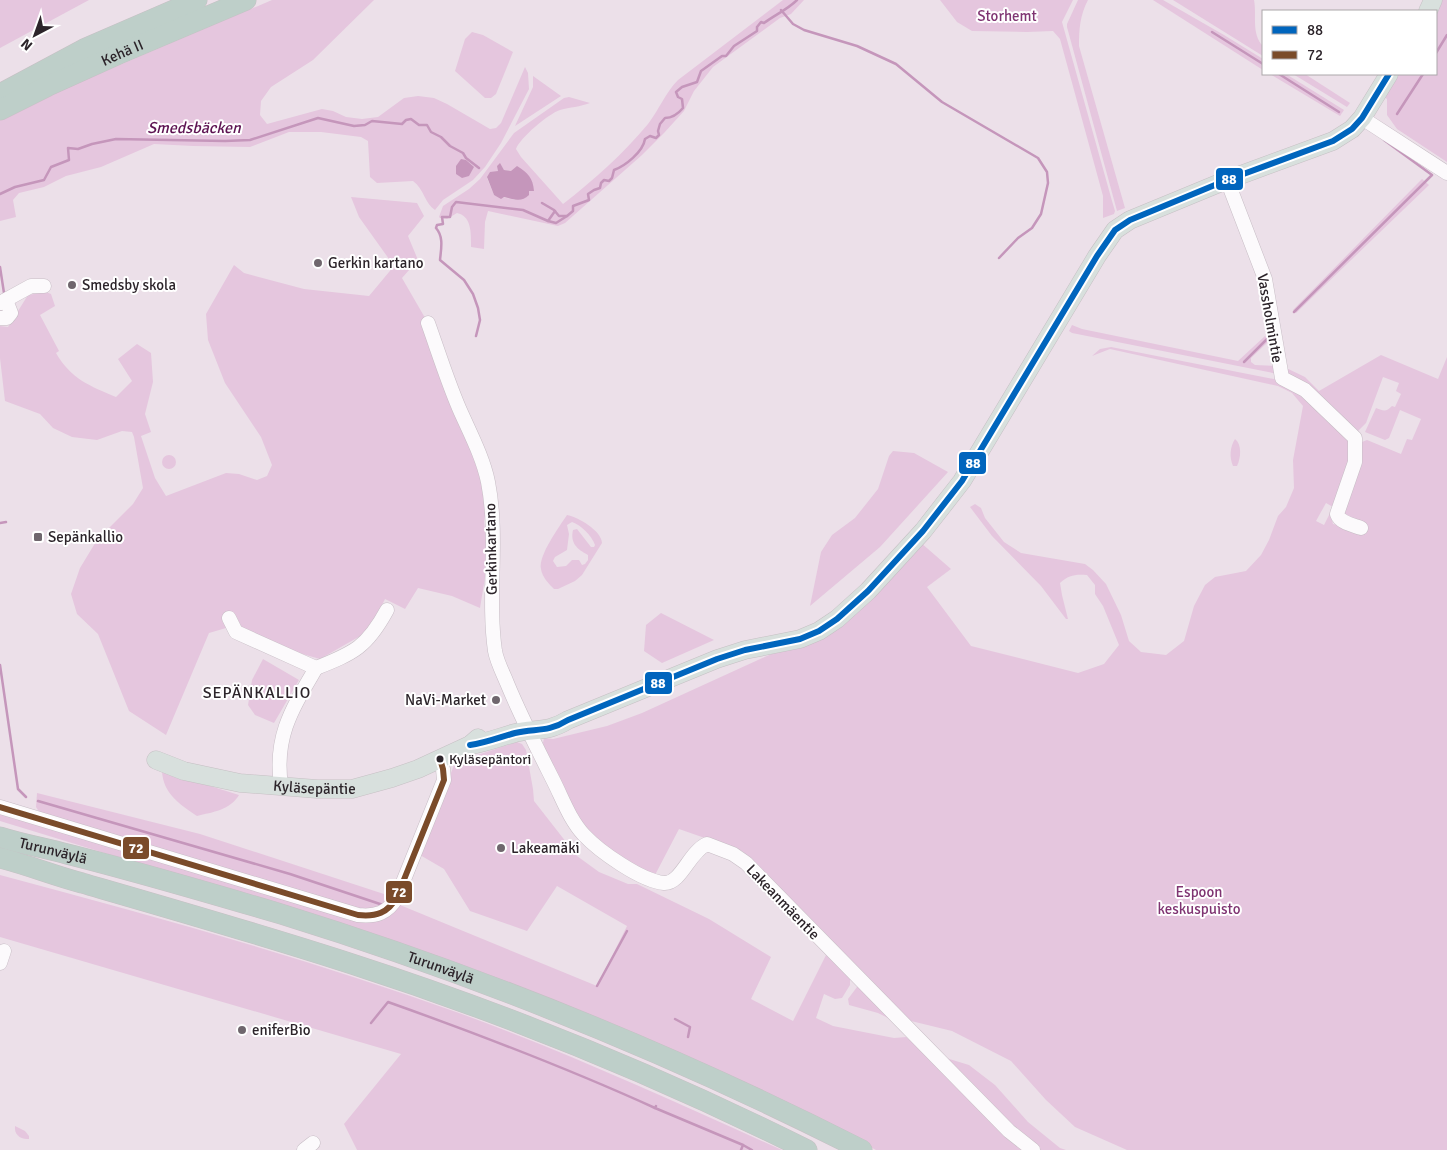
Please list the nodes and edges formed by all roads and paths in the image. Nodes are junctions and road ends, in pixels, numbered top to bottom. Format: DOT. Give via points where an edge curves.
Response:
graph roads {
  1 [pos="197,0"];
  2 [pos="246,0"];
  3 [pos="84,49"];
  4 [pos="1388,75"];
  5 [pos="0,86"];
  6 [pos="0,94"];
  7 [pos="0,110"];
  8 [pos="1362,118"];
  9 [pos="1447,173"];
  10 [pos="1227,180"];
  11 [pos="44,286"];
  12 [pos="3,301"];
  13 [pos="0,318"];
  14 [pos="428,323"];
  15 [pos="1361,528"];
  16 [pos="387,610"];
  17 [pos="228,618"];
  18 [pos="316,668"];
  19 [pos="526,726"];
  20 [pos="440,759"];
  21 [pos="156,760"];
  22 [pos="281,786"];
  23 [pos="0,807"];
  24 [pos="0,827"];
  25 [pos="0,838"];
  26 [pos="66,853"];
  27 [pos="0,858"];
  28 [pos="0,868"];
  29 [pos="58,876"];
  30 [pos="807,1150"];
  31 [pos="862,1150"];
  32 [pos="1033,1150"];
  1 -- 3 [label="highway, Kehä II"];
  2 -- 7 [label="highway, Kehä II" via="119,54"];
  3 -- 5 [label="highway" via="38,66"];
  3 -- 6 [label="highway, Kehä II"];
  4 -- 8 [label="main road, Kyläsepäntie"];
  8 -- 9 [label="street"];
  8 -- 10 [label="main road, Kyläsepäntie" via="1333,141"];
  10 -- 15 [label="street, Vassholmintie" via="1265,278 1282,378 1305,390 1355,438 1355,462 1337,514 1342,521"];
  10 -- 19 [label="main road, Kyläsepäntie" via="1130,220 1115,230 953,494 923,531 837,619 800,639 717,659 568,720 557,719"];
  11 -- 12 [label="street" via="31,286"];
  12 -- 13 [label="street" via="11,313 5,319"];
  14 -- 19 [label="street, Gerkinkartano" via="488,481 494,555 491,590 496,654"];
  16 -- 18 [label="street" via="377,629 361,646"];
  17 -- 18 [label="street" via="236,632"];
  18 -- 22 [label="street" via="289,716 282,738 279,760"];
  19 -- 20 [label="main road, Kyläsepäntie" via="511,723 483,734 470,745"];
  19 -- 32 [label="street, Lakeanmäentie" via="572,818 583,834 603,852 647,878 664,883 678,877 699,847 707,844 746,862 1009,1131"];
  20 -- 22 [label="main road, Kyläsepäntie" via="352,789"];
  20 -- 23 [label="street" via="444,780 397,897 386,911 370,916 348,913"];
  21 -- 22 [label="main road, Kyläsepäntie" via="184,771 240,783"];
  24 -- 26 [label="highway"];
  25 -- 26 [label="highway, Turunväylä"];
  26 -- 31 [label="highway, Turunväylä" via="298,920 529,1001 673,1060"];
  27 -- 29 [label="highway, Turunväylä"];
  28 -- 29 [label="highway"];
  29 -- 30 [label="highway, Turunväylä" via="281,942 468,1004 654,1079"];
}
